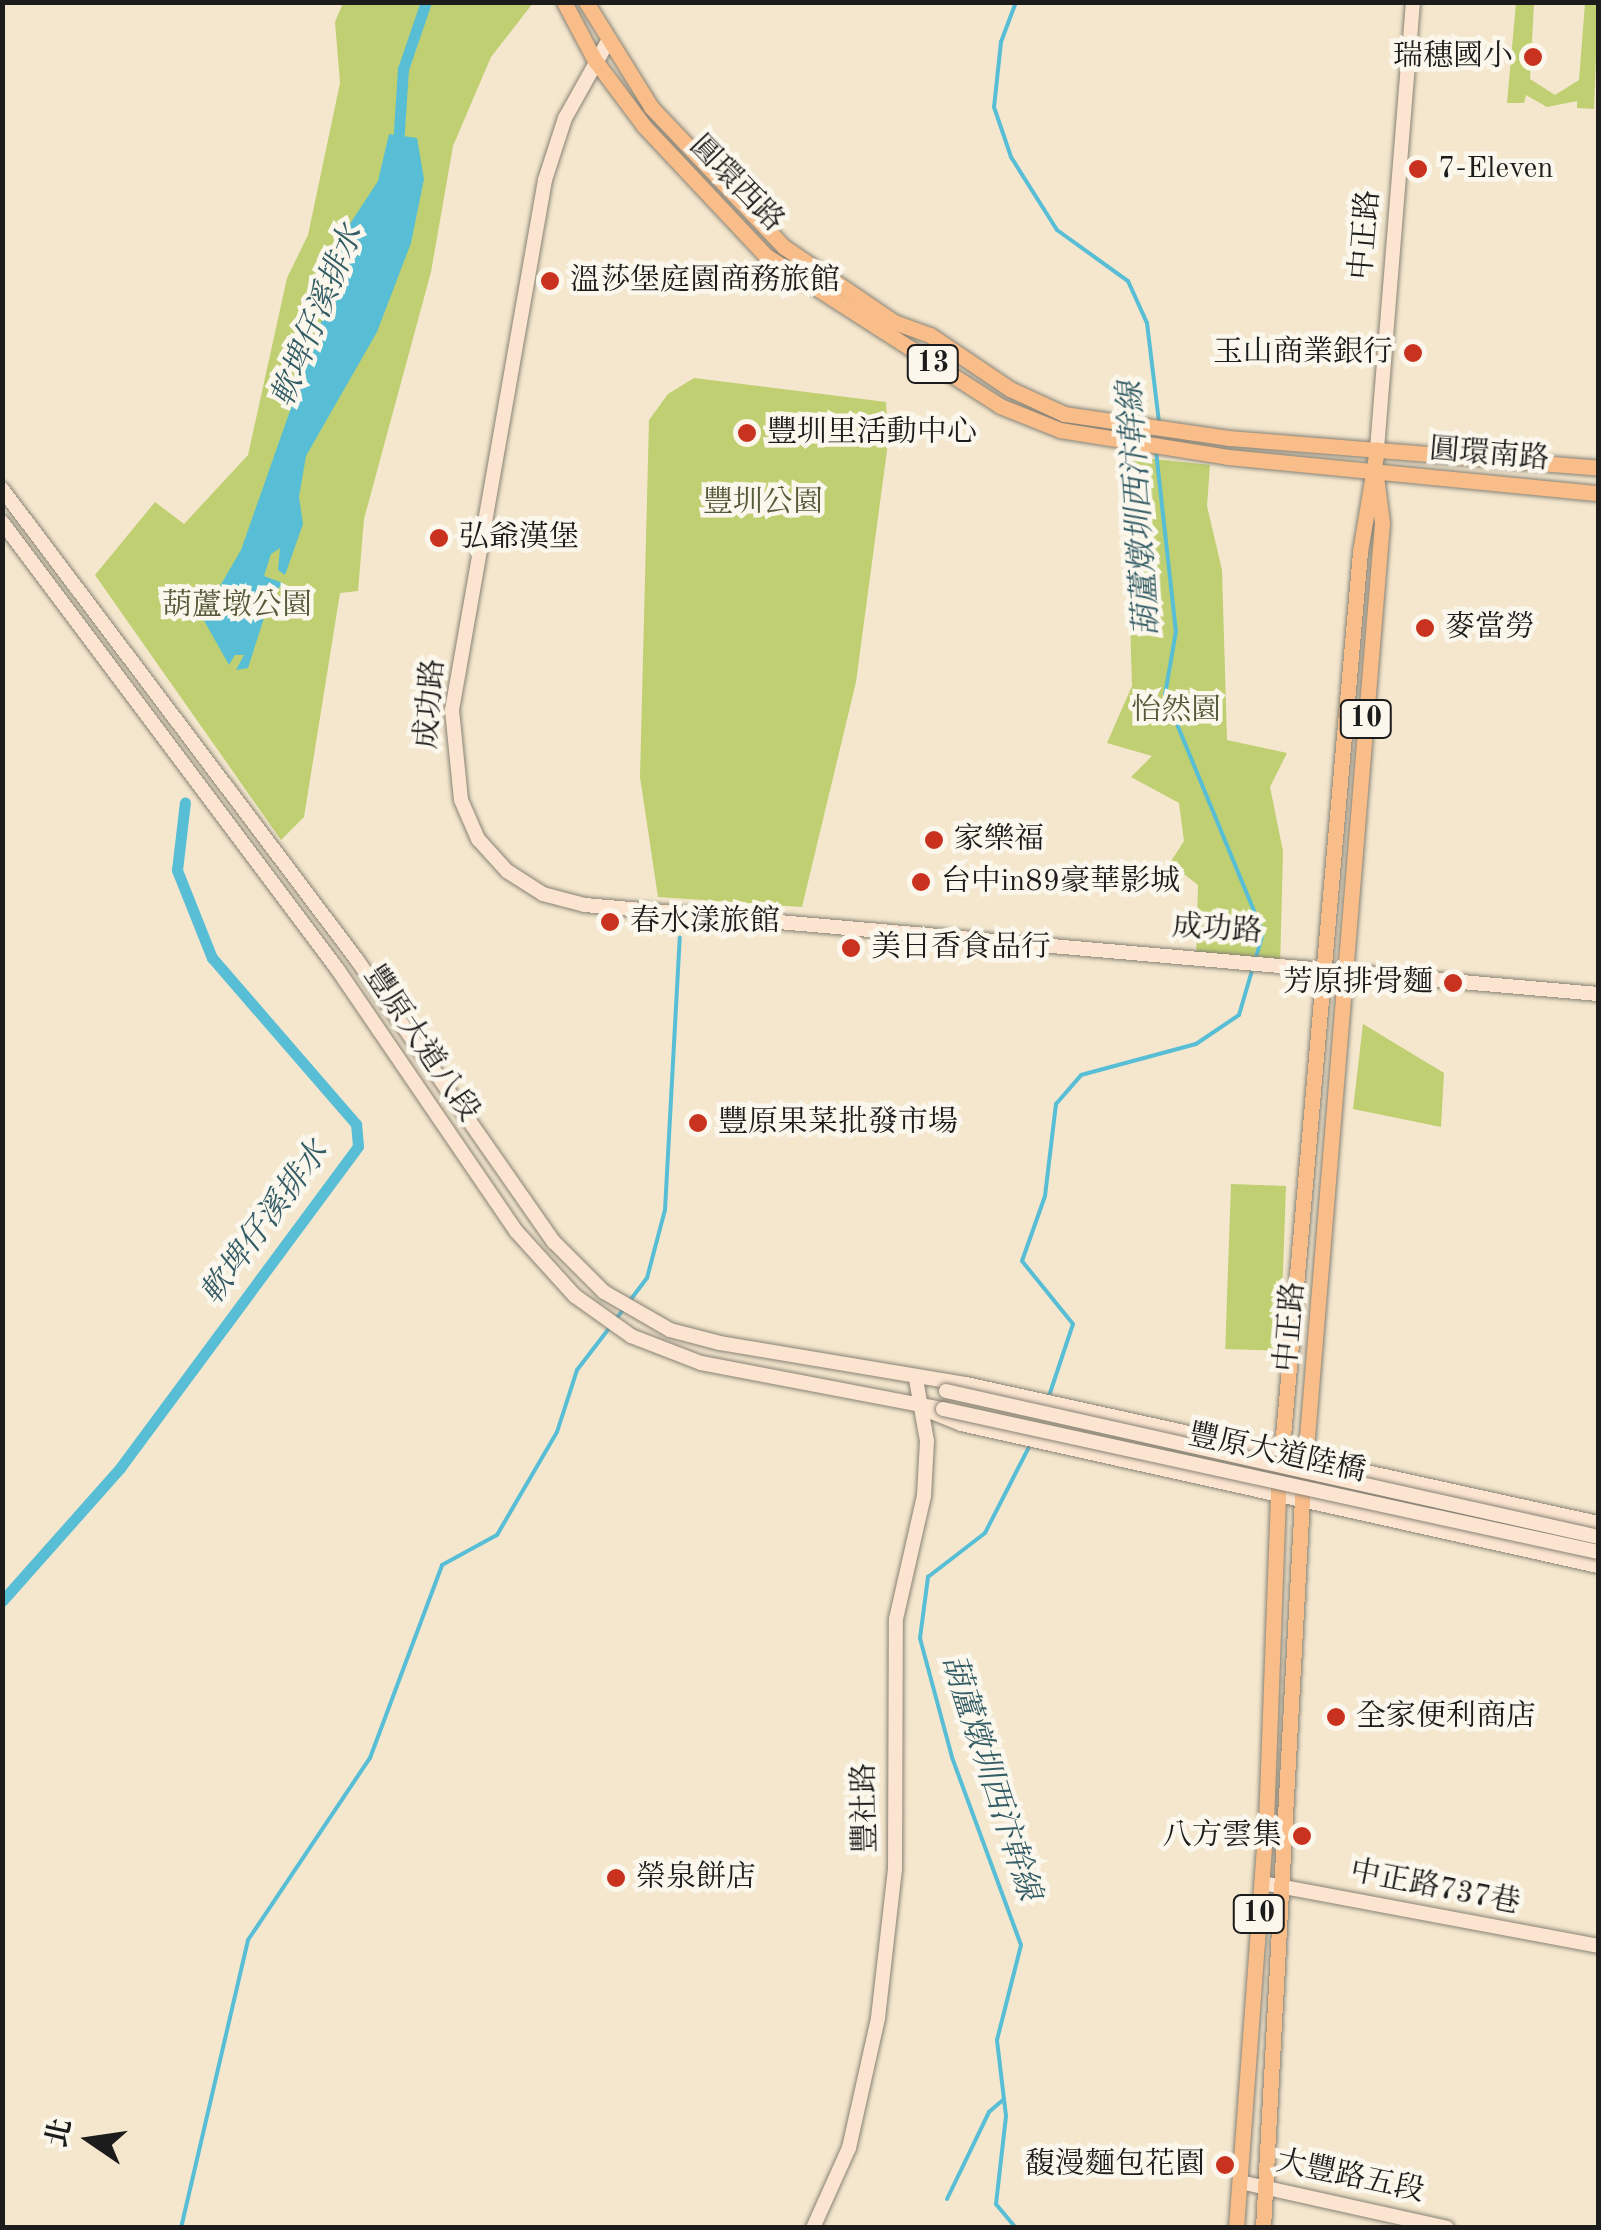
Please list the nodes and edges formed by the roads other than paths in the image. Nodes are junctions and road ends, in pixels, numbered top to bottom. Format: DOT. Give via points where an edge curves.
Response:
graph roads {
  1 [pos="564,2"];
  2 [pos="586,2"];
  3 [pos="1413,2"];
  4 [pos="607,43"];
  5 [pos="594,59"];
  6 [pos="1377,449"];
  7 [pos="1598,468"];
  8 [pos="1375,472"];
  9 [pos="2,489"];
  10 [pos="1598,493"];
  11 [pos="2,522"];
  12 [pos="1321,965"];
  13 [pos="1346,967"];
  14 [pos="1598,994"];
  15 [pos="916,1379"];
  16 [pos="946,1391"];
  17 [pos="924,1408"];
  18 [pos="943,1409"];
  19 [pos="1284,1450"];
  20 [pos="1308,1456"];
  21 [pos="1278,1493"];
  22 [pos="1302,1498"];
  23 [pos="1598,1523"];
  24 [pos="1598,1537"];
  25 [pos="1598,1552"];
  26 [pos="1598,1566"];
  27 [pos="1262,1883"];
  28 [pos="1284,1887"];
  29 [pos="1598,1946"];
  30 [pos="1240,2182"];
  31 [pos="1267,2187"];
  32 [pos="813,2228"];
  33 [pos="1236,2228"];
  34 [pos="1263,2228"];
  35 [pos="1447,2228"];
  1 -- 5 [label="main road, 圓環西路 / 13"];
  2 -- 4 [label="main road, 圓環西路 / 13"];
  3 -- 6 [label="street, 中正路"];
  4 -- 5 [label="street, 成功路"];
  4 -- 6 [label="main road, 圓環西路 / 13" via="651,107 784,248 1010,389 1064,414 1125,427"];
  5 -- 8 [label="main road, 圓環西路 / 13" via="644,126 765,255 1000,406 1086,434"];
  5 -- 12 [label="street, 成功路" via="565,118 540,201 452,710 456,781 487,850 530,888 585,905"];
  6 -- 7 [label="main road, 圓環南路 / 13"];
  6 -- 8 [label="main road, 中正路 / 10"];
  8 -- 10 [label="main road, 圓環南路 / 13"];
  8 -- 12 [label="main road, 中正路 / 10" via="1360,552"];
  8 -- 13 [label="main road, 中正路 / 10" via="1382,523"];
  9 -- 15 [label="street, 豐原大道八段" via="357,960 554,1242 604,1292 670,1330 795,1360"];
  11 -- 17 [label="street, 豐原大道八段" via="338,970 516,1231 575,1296 631,1336 701,1363"];
  12 -- 13 [label="street, 成功路"];
  12 -- 19 [label="main road, 中正路 / 10"];
  13 -- 14 [label="street, 成功路"];
  13 -- 20 [label="main road, 中正路 / 10"];
  15 -- 16 [label="street, 豐原大道八段"];
  15 -- 17 [label="street, 豐社路"];
  15 -- 19 [label="street, 豐原大道八段"];
  16 -- 24 [label="street, 豐原大道陸橋, bridge"];
  17 -- 18 [label="street, 豐原大道八段"];
  17 -- 21 [label="street, 豐原大道八段" via="960,1424"];
  17 -- 32 [label="street, 豐社路" via="924,1496 892,1663 894,1870 878,2018 849,2148"];
  18 -- 25 [label="street, 豐原大道陸橋, bridge"];
  19 -- 20 [label="street, 豐原大道八段"];
  19 -- 21 [label="main road, 中正路 / 10"];
  20 -- 22 [label="main road, 中正路 / 10"];
  20 -- 23 [label="street, 豐原大道八段"];
  21 -- 22 [label="street, 豐原大道八段"];
  21 -- 27 [label="main road, 中正路 / 10"];
  22 -- 26 [label="street, 豐原大道八段"];
  22 -- 28 [label="main road, 中正路 / 10"];
  27 -- 28 [label="street, 中正路737巷"];
  27 -- 30 [label="main road, 中正路 / 10"];
  28 -- 29 [label="street, 中正路737巷"];
  28 -- 31 [label="main road, 中正路 / 10"];
  30 -- 31 [label="street, 大豐路五段"];
  30 -- 33 [label="main road, 10"];
  31 -- 34 [label="main road, 10"];
  31 -- 35 [label="street, 大豐路五段"];
}
